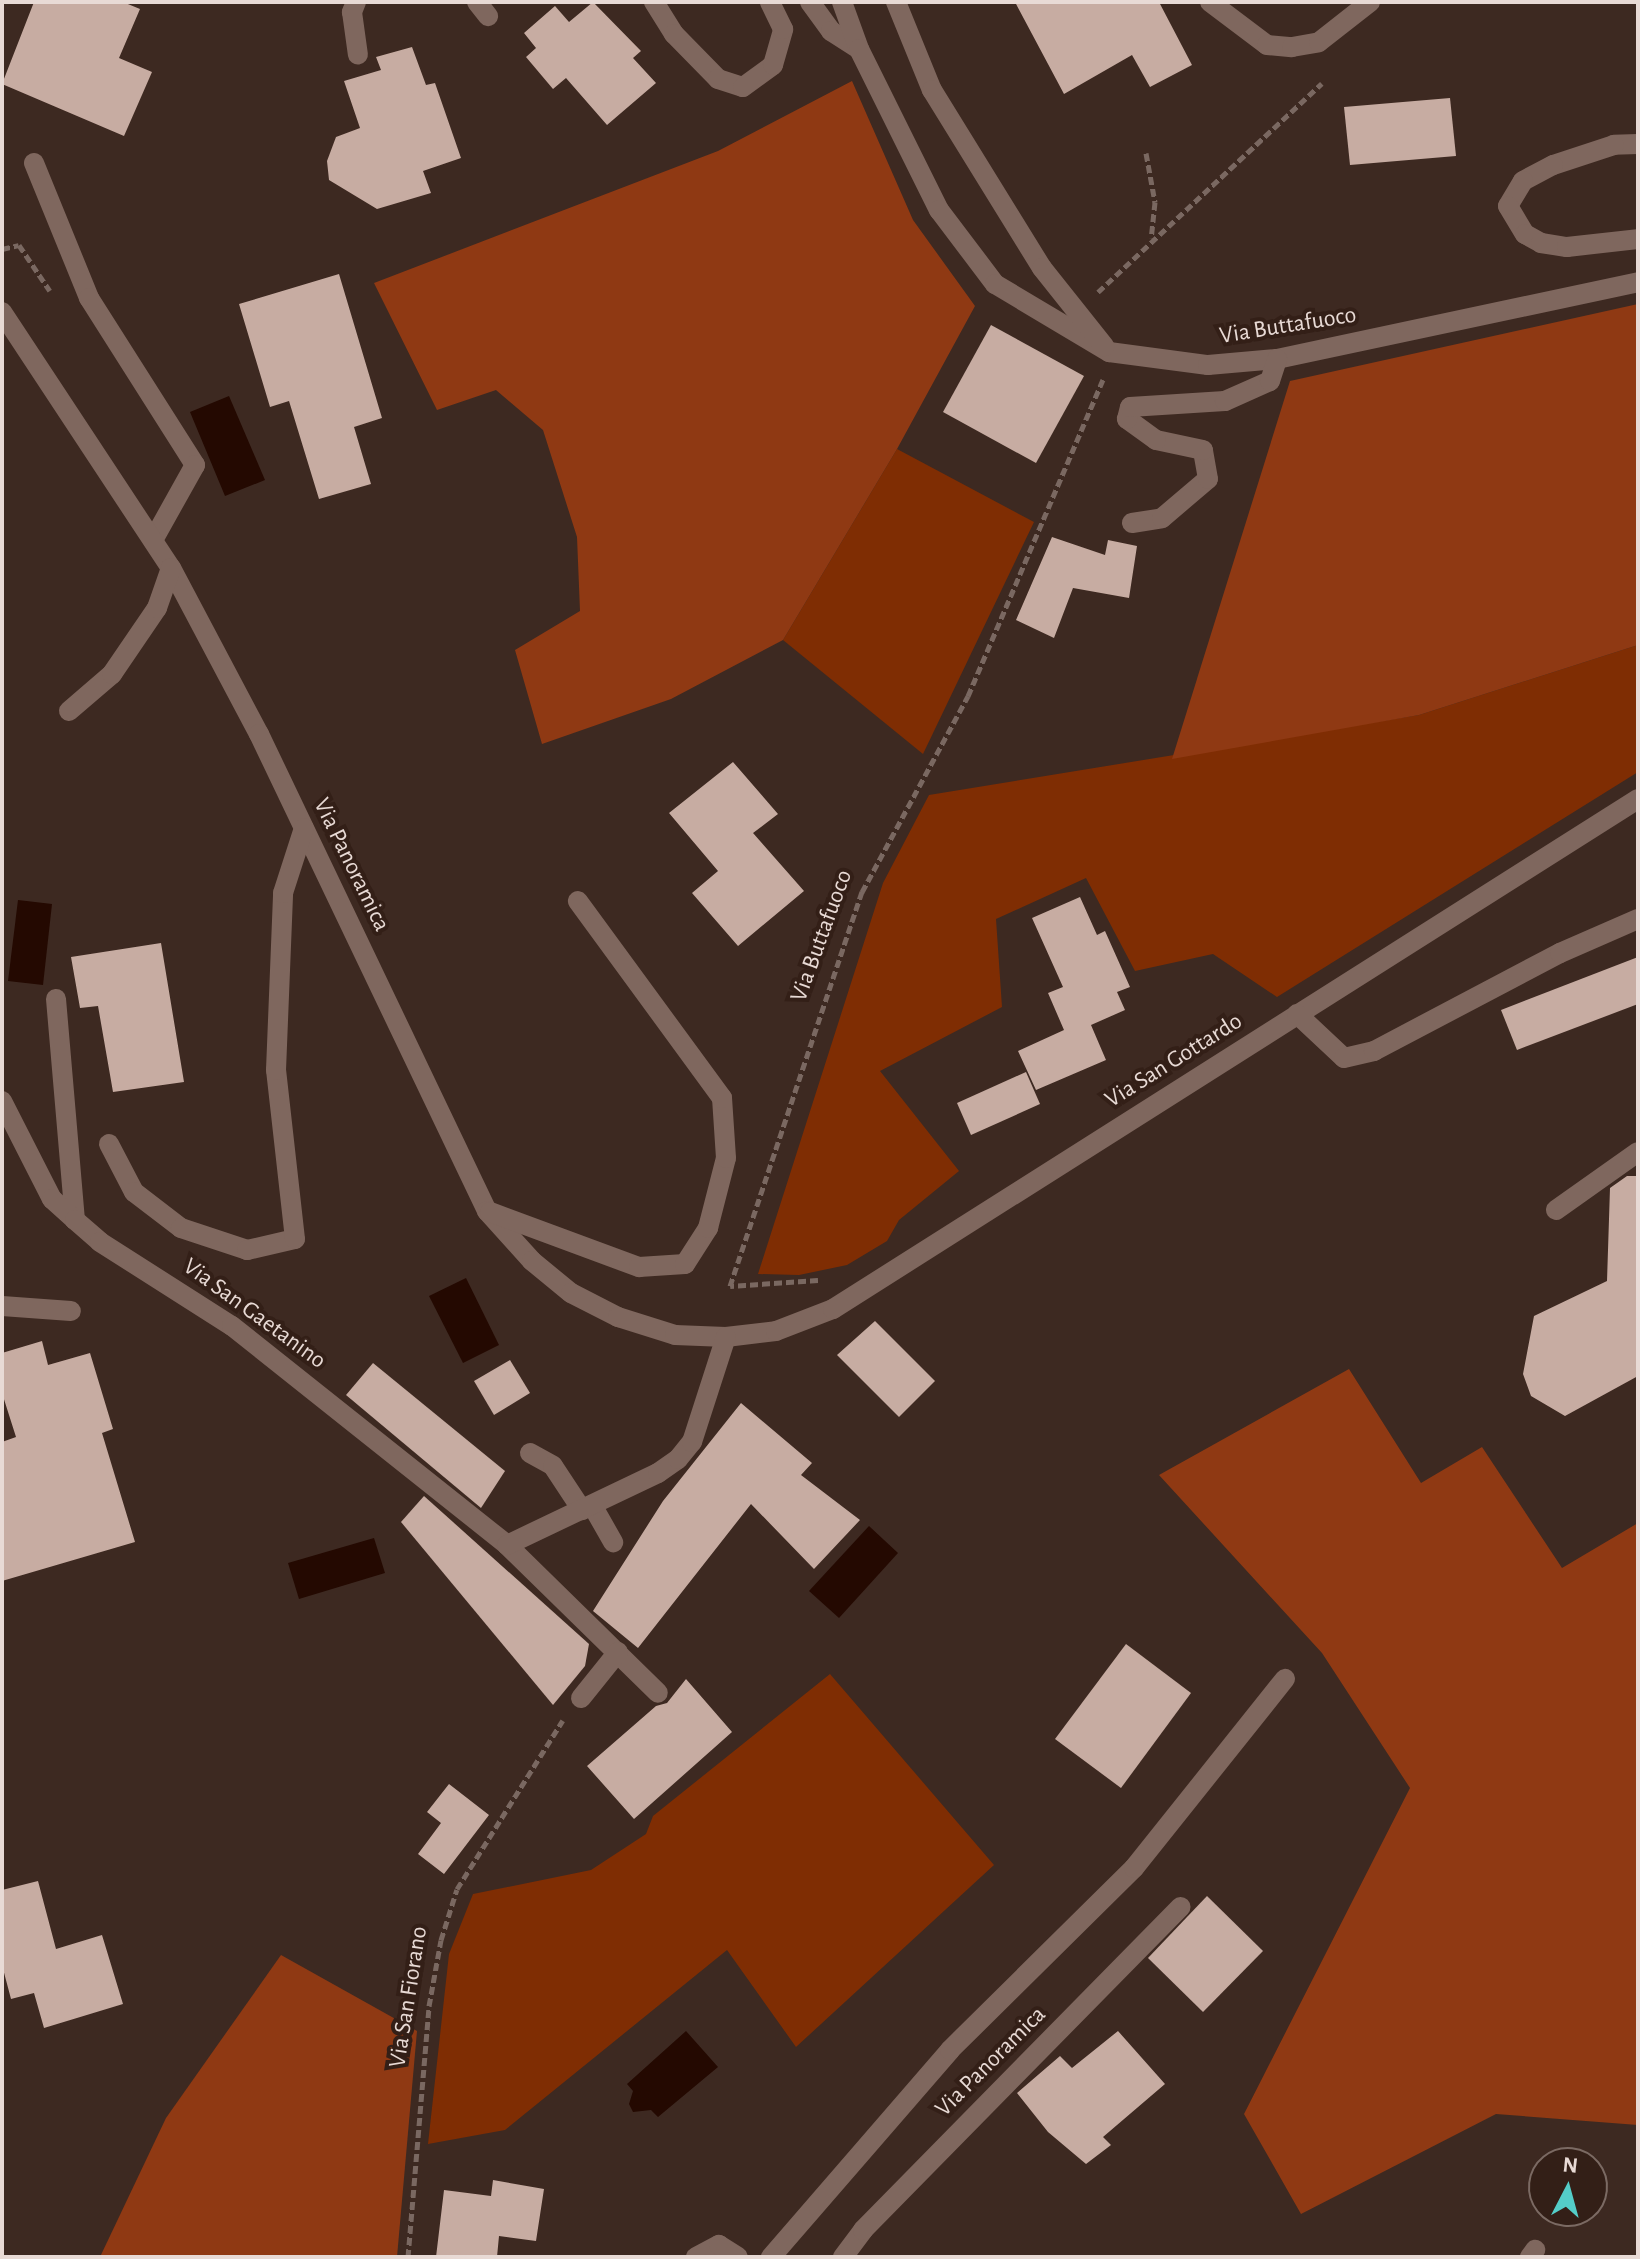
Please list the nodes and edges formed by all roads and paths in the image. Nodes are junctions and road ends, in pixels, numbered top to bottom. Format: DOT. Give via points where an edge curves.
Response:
graph roads {
  1 [pos="356,2"];
  2 [pos="654,2"];
  3 [pos="770,2"];
  4 [pos="810,2"];
  5 [pos="842,2"];
  6 [pos="896,2"];
  7 [pos="1210,2"];
  8 [pos="1370,2"];
  9 [pos="859,49"];
  10 [pos="358,55"];
  11 [pos="1322,83"];
  12 [pos="1638,144"];
  13 [pos="1146,153"];
  14 [pos="34,163"];
  15 [pos="1151,239"];
  16 [pos="1638,239"];
  17 [pos="19,245"];
  18 [pos="2,249"];
  19 [pos="1638,282"];
  20 [pos="1102,288"];
  21 [pos="2,312"];
  22 [pos="1109,352"];
  23 [pos="1277,359"];
  24 [pos="1051,507"];
  25 [pos="1132,523"];
  26 [pos="153,540"];
  27 [pos="171,568"];
  28 [pos="69,711"];
  29 [pos="1638,799"];
  30 [pos="304,828"];
  31 [pos="578,901"];
  32 [pos="1638,919"];
  33 [pos="56,999"];
  34 [pos="1297,1014"];
  35 [pos="2,1101"];
  36 [pos="109,1144"];
  37 [pos="1638,1152"];
  38 [pos="1556,1210"];
  39 [pos="487,1211"];
  40 [pos="75,1220"];
  41 [pos="2,1306"];
  42 [pos="833,1309"];
  43 [pos="71,1311"];
  44 [pos="726,1337"];
  45 [pos="530,1453"];
  46 [pos="587,1508"];
  47 [pos="613,1542"];
  48 [pos="507,1545"];
  49 [pos="618,1652"];
  50 [pos="1285,1679"];
  51 [pos="658,1693"];
  52 [pos="581,1698"];
  53 [pos="1180,1907"];
  54 [pos="408,2257"];
  55 [pos="696,2257"];
  56 [pos="738,2257"];
  57 [pos="771,2257"];
  58 [pos="843,2257"];
  1 -- 10 [label="street" via="352,12"];
  2 -- 3 [label="street" via="674,34 718,79 743,87 773,65 783,29"];
  4 -- 9 [label="street" via="831,31"];
  5 -- 9 [label="street, Via Buttafuoco"];
  6 -- 22 [label="street" via="932,90 1042,268"];
  7 -- 8 [label="street" via="1267,45 1292,47 1319,42"];
  9 -- 22 [label="street, Via Buttafuoco" via="939,210 995,284"];
  11 -- 15 [label="path" via="1203,199"];
  12 -- 16 [label="street" via="1614,145 1553,165 1523,181 1508,206 1525,234 1541,243 1567,247"];
  13 -- 15 [label="path" via="1155,202"];
  14 -- 26 [label="street" via="89,298 195,465"];
  15 -- 20 [label="path"];
  17 -- 18 [label="path"];
  19 -- 23 [label="street, Via Buttafuoco"];
  21 -- 26 [label="street, Via Panoramica"];
  22 -- 23 [label="street, Via Buttafuoco" via="1208,365"];
  23 -- 25 [label="street" via="1270,381 1225,401 1130,407 1127,419 1156,440 1203,450 1208,479 1162,518"];
  24 -- 42 [label="path, Via Buttafuoco" via="968,696 862,892 730,1286 821,1280"];
  26 -- 27 [label="street, Via Panoramica"];
  27 -- 28 [label="street" via="157,608 112,674"];
  27 -- 30 [label="street, Via Panoramica"];
  29 -- 34 [label="street, Via San Gottardo"];
  30 -- 36 [label="street" via="283,893 276,1070 295,1239 247,1250 181,1228 134,1192"];
  30 -- 39 [label="street, Via Panoramica"];
  31 -- 39 [label="street" via="722,1098 726,1158 708,1228 685,1264 639,1267"];
  32 -- 34 [label="street" via="1560,953 1374,1051 1344,1058"];
  33 -- 40 [label="street"];
  34 -- 42 [label="street, Via San Gottardo"];
  35 -- 40 [label="street, Via San Gaetanino" via="52,1199"];
  37 -- 38 [label="street"];
  39 -- 44 [label="street, Via Panoramica" via="532,1261 571,1293 618,1317 675,1335"];
  40 -- 48 [label="street, Via San Gaetanino" via="100,1242 232,1326"];
  41 -- 43 [label="street"];
  42 -- 44 [label="street, Via San Gottardo" via="776,1331"];
  44 -- 46 [label="street" via="692,1442 658,1473"];
  45 -- 46 [label="street" via="553,1466"];
  46 -- 47 [label="street"];
  46 -- 48 [label="street"];
  48 -- 49 [label="street, Via San Gaetanino"];
  49 -- 51 [label="street, Via San Gaetanino"];
  49 -- 52 [label="street"];
  50 -- 57 [label="street" via="1134,1868 950,2050"];
  52 -- 54 [label="path, Via San Fiorano" via="555,1730 457,1889 441,1940 429,2006"];
  53 -- 58 [label="street, Via Panoramica" via="863,2230"];
  55 -- 56 [label="street" via="719,2245"];
}
